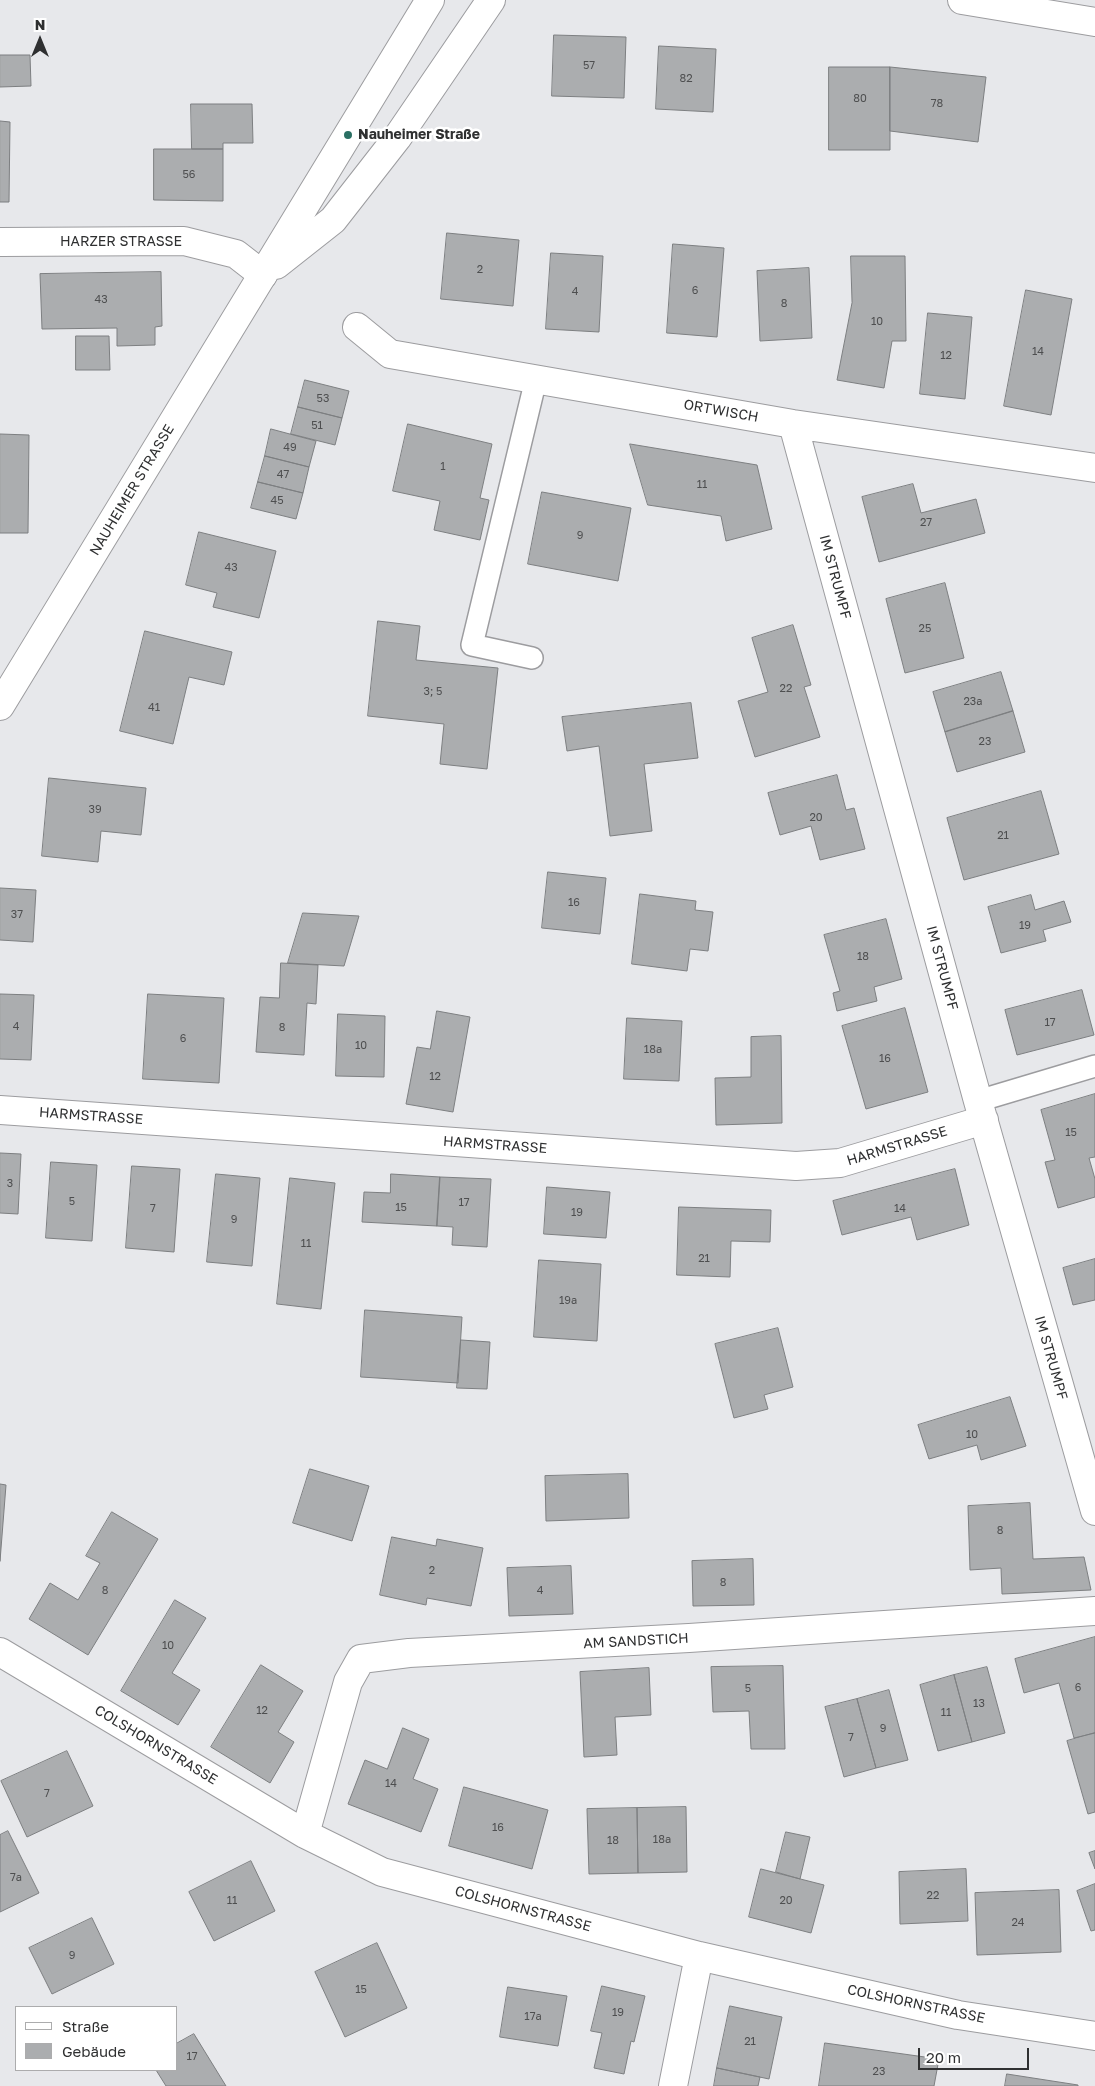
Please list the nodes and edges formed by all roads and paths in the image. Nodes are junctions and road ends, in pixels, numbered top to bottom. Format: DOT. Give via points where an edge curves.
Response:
graph roads {
  1 [pos="430,0"];
  2 [pos="491,0"];
  3 [pos="962,0"];
  4 [pos="1095,22"];
  5 [pos="0,242"];
  6 [pos="263,275"];
  7 [pos="356,327"];
  8 [pos="536,379"];
  9 [pos="793,424"];
  10 [pos="1095,468"];
  11 [pos="532,658"];
  12 [pos="0,706"];
  13 [pos="1095,1066"];
  14 [pos="0,1110"];
  15 [pos="981,1111"];
  16 [pos="1095,1511"];
  17 [pos="1095,1611"];
  18 [pos="0,1652"];
  19 [pos="305,1834"];
  20 [pos="699,1956"];
  21 [pos="1095,2036"];
  22 [pos="673,2086"];
  1 -- 6 [label="street, NAUHEIMER STRASSE"];
  2 -- 6 [label="street, NAUHEIMER STRASSE" via="397,138 333,220"];
  3 -- 4 [label="street"];
  5 -- 6 [label="street, HARZER STRASSE" via="184,241 236,254"];
  6 -- 12 [label="street, NAUHEIMER STRASSE"];
  7 -- 8 [label="street, ORTWISCH" via="390,354"];
  8 -- 9 [label="street, ORTWISCH"];
  8 -- 11 [label="lane" via="472,646"];
  9 -- 10 [label="street, ORTWISCH"];
  9 -- 15 [label="street, IM STRUMPF"];
  13 -- 15 [label="lane"];
  14 -- 15 [label="street, HARMSTRASSE" via="796,1166 840,1163"];
  15 -- 16 [label="street, IM STRUMPF"];
  17 -- 19 [label="street, AM SANDSTICH" via="409,1653 361,1659 348,1682"];
  18 -- 19 [label="street, COLSHORNSTRASSE"];
  19 -- 20 [label="street, COLSHORNSTRASSE" via="382,1872"];
  20 -- 21 [label="street, COLSHORNSTRASSE" via="958,2015"];
  20 -- 22 [label="street"];
}
